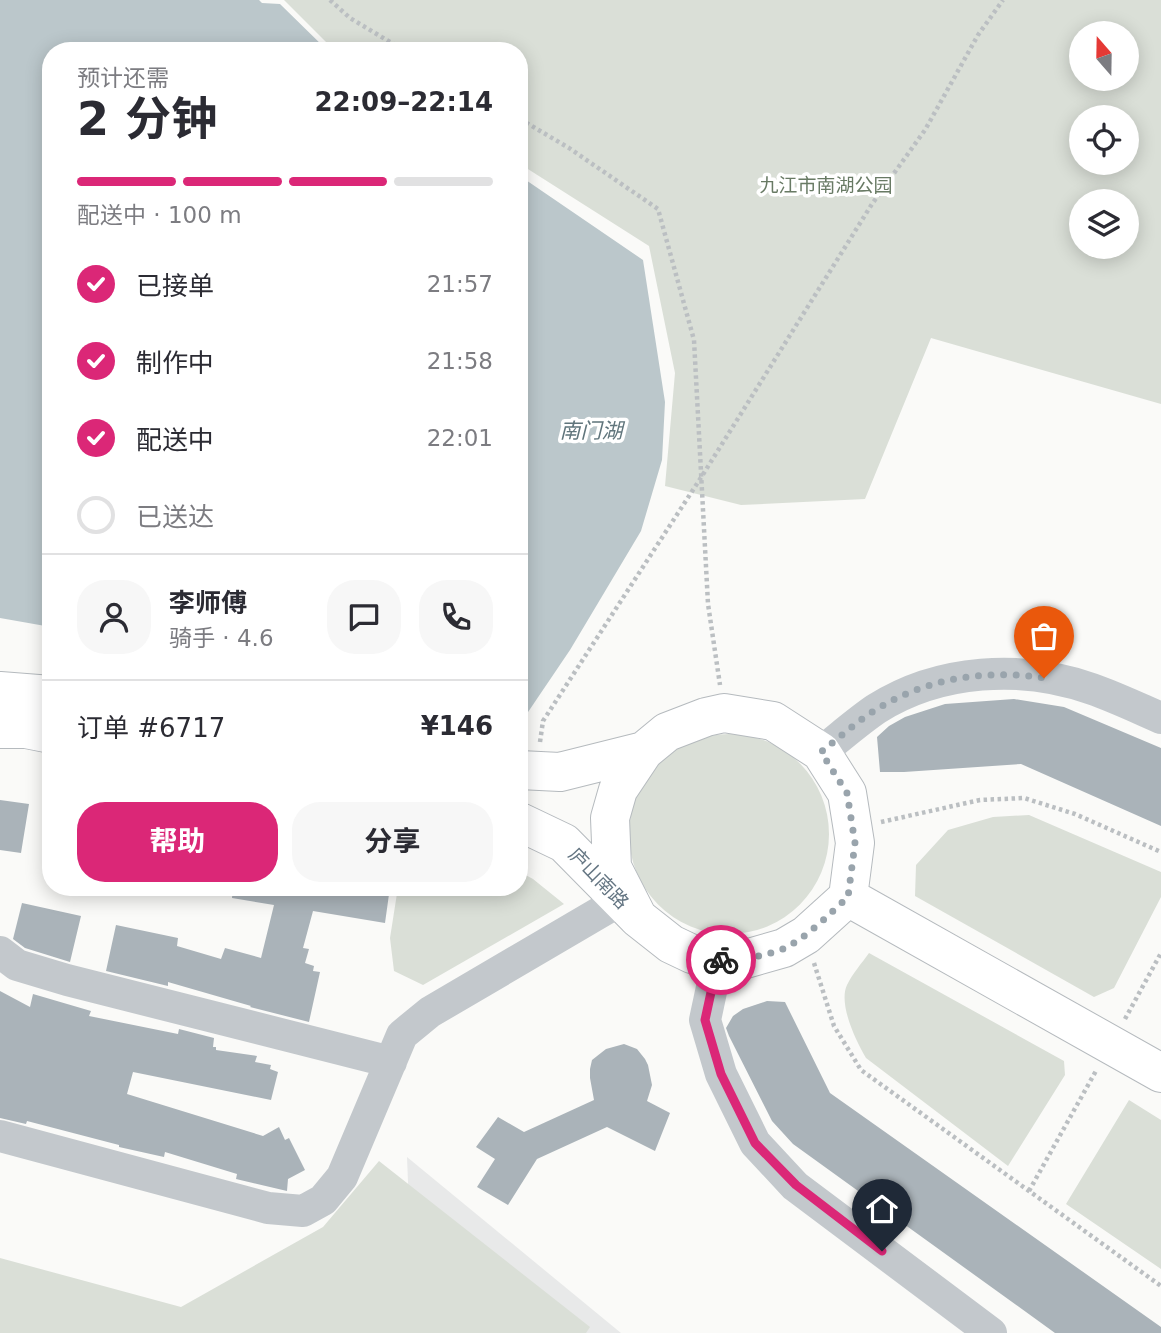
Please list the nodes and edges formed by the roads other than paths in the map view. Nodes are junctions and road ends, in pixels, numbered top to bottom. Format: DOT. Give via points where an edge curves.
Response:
graph roads {
  1 [pos="0,691"];
  2 [pos="42,694"];
  3 [pos="1161,718"];
  4 [pos="0,729"];
  5 [pos="42,732"];
  6 [pos="644,751"];
  7 [pos="821,752"];
  8 [pos="529,770"];
  9 [pos="528,826"];
  10 [pos="848,897"];
  11 [pos="629,909"];
  12 [pos="0,952"];
  13 [pos="718,960"];
  14 [pos="391,1062"];
  15 [pos="1161,1073"];
  16 [pos="0,1136"];
  17 [pos="991,1333"];
  1 -- 2 [label="main road"];
  3 -- 7 [label="street" via="1092,688 1062,681 991,674 950,678 876,709"];
  4 -- 5 [label="main road"];
  6 -- 7 [label="main road" via="667,733 724,713 774,721"];
  6 -- 8 [label="main road" via="560,772"];
  6 -- 11 [label="main road" via="618,790 610,818 612,867"];
  7 -- 10 [label="main road" via="847,793 855,843"];
  9 -- 11 [label="main road, 庐山南路" via="564,843"];
  10 -- 13 [label="main road" via="806,935 784,948 742,960"];
  10 -- 15 [label="main road"];
  11 -- 13 [label="main road" via="671,944"];
  11 -- 14 [label="street" via="429,1012 402,1035"];
  12 -- 14 [label="street" via="17,965 67,980"];
  13 -- 17 [label="street" via="705,1020 721,1074 755,1143 796,1185"];
  14 -- 16 [label="street" via="342,1177 323,1200 303,1211 268,1208"];
}
